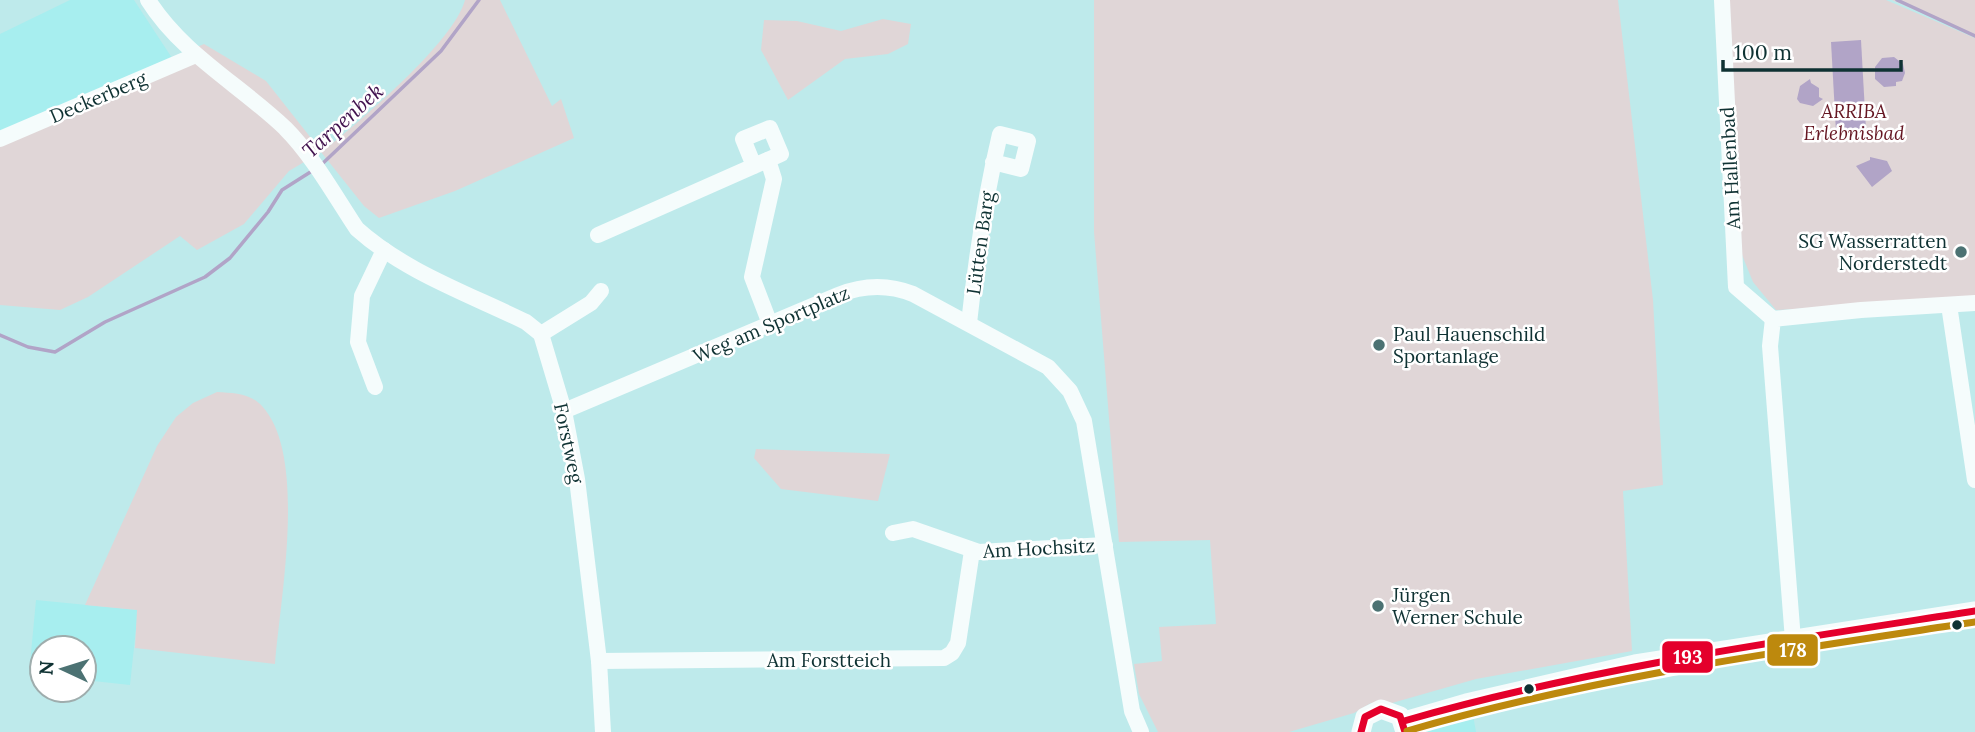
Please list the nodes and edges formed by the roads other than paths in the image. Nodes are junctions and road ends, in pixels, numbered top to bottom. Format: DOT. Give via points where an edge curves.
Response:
graph roads {
  1 [pos="148,0"];
  2 [pos="1722,0"];
  3 [pos="196,55"];
  4 [pos="0,139"];
  5 [pos="993,162"];
  6 [pos="598,235"];
  7 [pos="384,250"];
  8 [pos="601,291"];
  9 [pos="1975,303"];
  10 [pos="1949,305"];
  11 [pos="1773,319"];
  12 [pos="969,323"];
  13 [pos="770,324"];
  14 [pos="541,334"];
  15 [pos="375,387"];
  16 [pos="564,411"];
  17 [pos="1975,481"];
  18 [pos="893,533"];
  19 [pos="1105,545"];
  20 [pos="972,551"];
  21 [pos="1975,611"];
  22 [pos="1793,640"];
  23 [pos="599,661"];
  24 [pos="1405,726"];
  25 [pos="603,732"];
  26 [pos="1141,732"];
  27 [pos="1361,732"];
  1 -- 3 [label="street" via="159,18"];
  2 -- 11 [label="street, Am Hallenbad" via="1736,287"];
  3 -- 4 [label="street, Deckerberg"];
  3 -- 7 [label="street" via="287,131 358,229"];
  5 -- 12 [label="street, Lütten Barg" via="980,222"];
  6 -- 13 [label="street" via="761,163 774,180 752,279"];
  7 -- 14 [label="street" via="526,322"];
  7 -- 15 [label="street" via="362,296 358,342"];
  8 -- 14 [label="street" via="591,303"];
  9 -- 10 [label="street"];
  10 -- 11 [label="street"];
  10 -- 17 [label="street"];
  11 -- 22 [label="street" via="1770,346"];
  12 -- 13 [label="street, Weg am Sportplatz" via="908,292 878,286 846,292"];
  12 -- 19 [label="street, Weg am Sportplatz" via="1042,363 1070,391 1084,421"];
  13 -- 16 [label="street, Weg am Sportplatz"];
  14 -- 16 [label="street, Forstweg"];
  16 -- 23 [label="street, Forstweg" via="586,540"];
  18 -- 20 [label="street, Am Hochsitz" via="913,529"];
  19 -- 20 [label="street, Am Hochsitz"];
  19 -- 26 [label="street, Weg am Sportplatz" via="1132,711"];
  20 -- 23 [label="street, Am Forstteich" via="958,643 944,658"];
  21 -- 22 [label="main road"];
  22 -- 24 [label="main road" via="1635,664 1466,703"];
  23 -- 25 [label="street, Forstweg"];
  24 -- 27 [label="main road" via="1389,709 1376,710 1365,717"];
}
